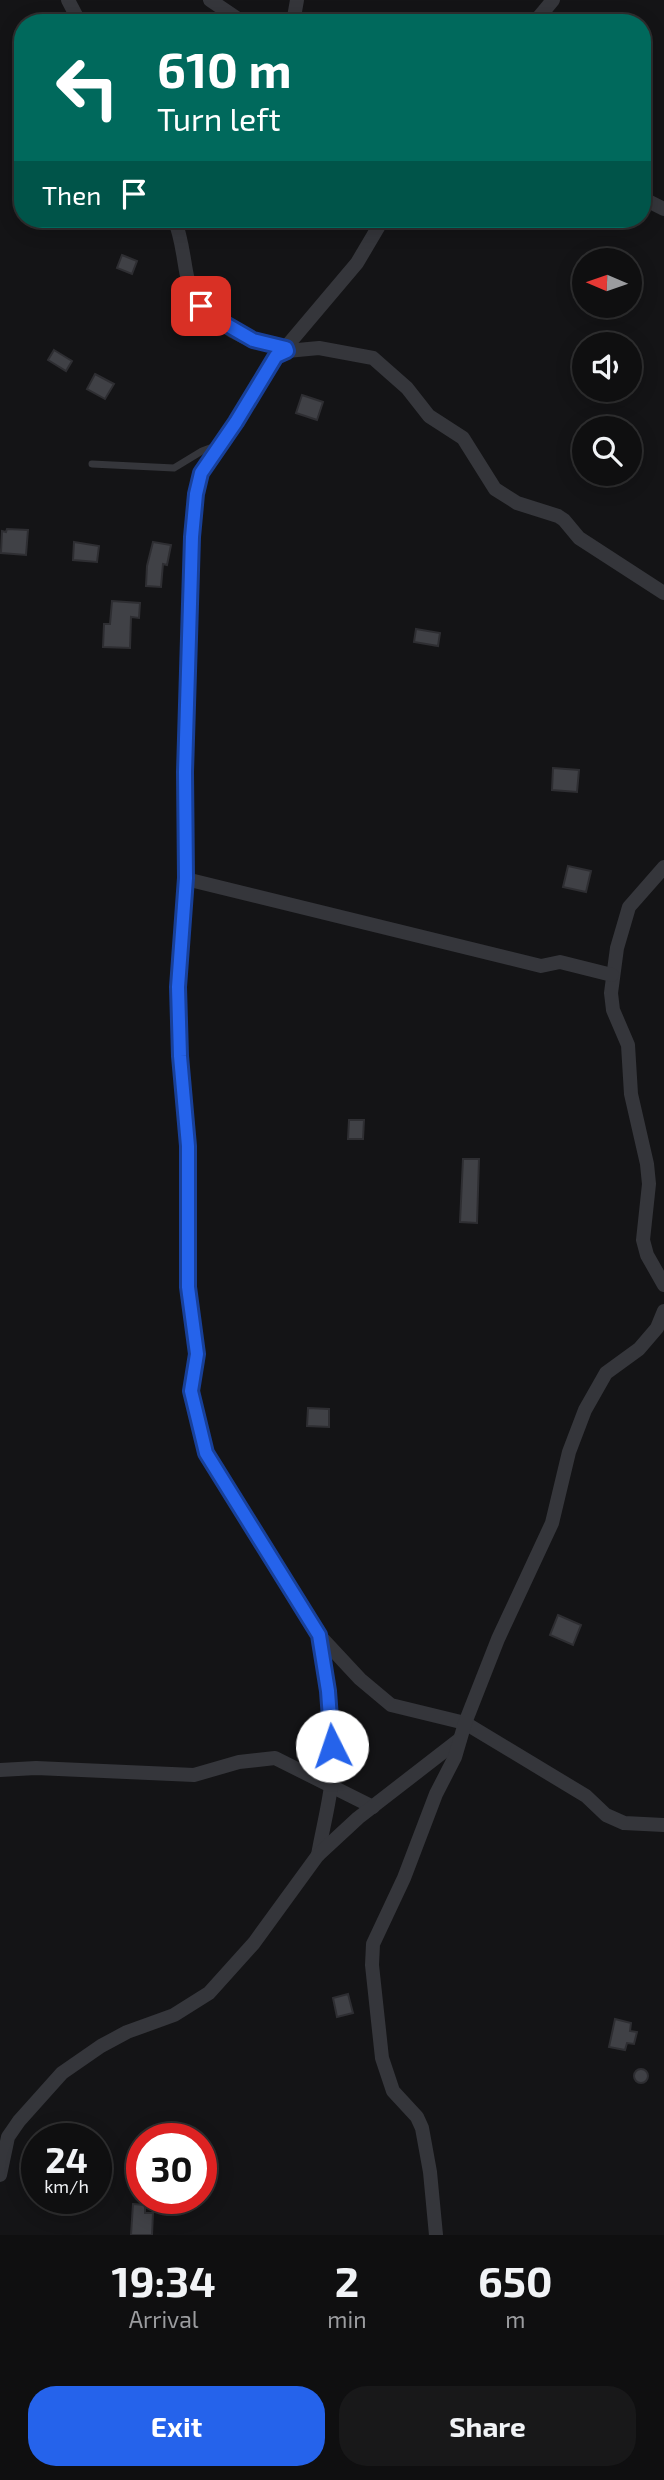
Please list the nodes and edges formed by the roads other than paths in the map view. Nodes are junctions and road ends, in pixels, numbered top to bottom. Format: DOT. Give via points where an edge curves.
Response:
graph roads {
  1 [pos="210,0"];
  2 [pos="553,0"];
  3 [pos="230,14"];
  4 [pos="541,14"];
  5 [pos="178,228"];
  6 [pos="378,228"];
  7 [pos="287,349"];
  8 [pos="219,445"];
  9 [pos="92,464"];
  10 [pos="664,593"];
  11 [pos="664,867"];
  12 [pos="186,878"];
  13 [pos="612,975"];
  14 [pos="664,1285"];
  15 [pos="664,1311"];
  16 [pos="319,1635"];
  17 [pos="466,1723"];
  18 [pos="460,1739"];
  19 [pos="0,1770"];
  20 [pos="330,1787"];
  21 [pos="373,1807"];
  22 [pos="664,1825"];
  23 [pos="318,1855"];
  24 [pos="0,2175"];
  25 [pos="436,2235"];
  1 -- 3 [label="street"];
  2 -- 4 [label="street"];
  5 -- 7 [label="street" via="187,279 201,306 253,340"];
  6 -- 7 [label="street" via="357,262"];
  7 -- 8 [label="street" via="276,356"];
  7 -- 10 [label="street" via="318,348 373,358 429,416 463,438 495,489 516,503 558,516 579,538"];
  8 -- 9 [label="lane" via="174,468"];
  8 -- 12 [label="street" via="201,473 192,537"];
  11 -- 13 [label="street" via="629,907"];
  12 -- 13 [label="street" via="541,966 560,962"];
  12 -- 16 [label="street" via="178,987 188,1146 188,1287 197,1354 191,1391 206,1453"];
  13 -- 14 [label="street" via="613,1010 628,1045 631,1094 648,1164 643,1240"];
  15 -- 17 [label="street" via="639,1349 606,1373 585,1410 569,1452 552,1523 498,1639"];
  16 -- 17 [label="street" via="359,1679 390,1704"];
  16 -- 20 [label="street" via="332,1746"];
  17 -- 18 [label="street"];
  17 -- 22 [label="street" via="586,1797 606,1815 624,1823"];
  18 -- 21 [label="street"];
  18 -- 25 [label="street" via="373,1944 382,2058 393,2091 422,2128"];
  19 -- 20 [label="street" via="194,1775 275,1758"];
  20 -- 21 [label="street"];
  20 -- 23 [label="street"];
  21 -- 23 [label="street"];
  23 -- 24 [label="street" via="254,1943 209,1993 174,2015 101,2046 62,2073 8,2137"];
}
